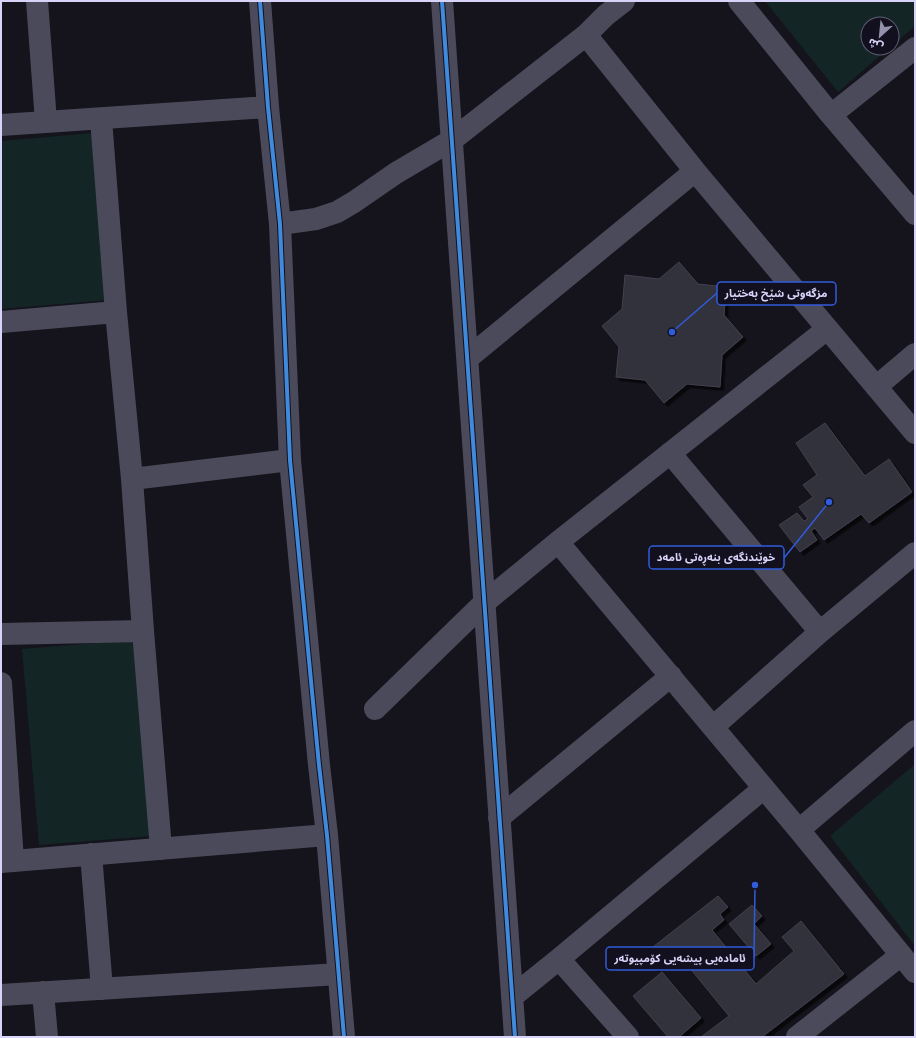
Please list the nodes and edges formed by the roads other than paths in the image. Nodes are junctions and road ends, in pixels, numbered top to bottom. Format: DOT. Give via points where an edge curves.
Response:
graph roads {
  1 [pos="37,1"];
  2 [pos="260,1"];
  3 [pos="442,1"];
  4 [pos="624,1"];
  5 [pos="740,1"];
  6 [pos="606,8"];
  7 [pos="586,35"];
  8 [pos="915,48"];
  9 [pos="268,107"];
  10 [pos="831,115"];
  11 [pos="101,119"];
  12 [pos="46,122"];
  13 [pos="1,125"];
  14 [pos="452,140"];
  15 [pos="695,172"];
  16 [pos="915,214"];
  17 [pos="280,224"];
  18 [pos="116,312"];
  19 [pos="1,322"];
  20 [pos="827,328"];
  21 [pos="915,354"];
  22 [pos="468,358"];
  23 [pos="876,387"];
  24 [pos="915,433"];
  25 [pos="670,453"];
  26 [pos="290,460"];
  27 [pos="132,479"];
  28 [pos="558,542"];
  29 [pos="915,553"];
  30 [pos="484,604"];
  31 [pos="143,631"];
  32 [pos="820,632"];
  33 [pos="1,634"];
  34 [pos="671,676"];
  35 [pos="1,683"];
  36 [pos="376,710"];
  37 [pos="713,727"];
  38 [pos="915,731"];
  39 [pos="764,788"];
  40 [pos="499,818"];
  41 [pos="799,830"];
  42 [pos="327,835"];
  43 [pos="161,849"];
  44 [pos="91,854"];
  45 [pos="7,861"];
  46 [pos="901,955"];
  47 [pos="559,959"];
  48 [pos="915,972"];
  49 [pos="340,974"];
  50 [pos="102,989"];
  51 [pos="43,992"];
  52 [pos="1,995"];
  53 [pos="512,997"];
  54 [pos="47,1037"];
  55 [pos="344,1037"];
  56 [pos="515,1037"];
  57 [pos="628,1037"];
  58 [pos="797,1037"];
  1 -- 12 [label="street"];
  2 -- 9 [label="street"];
  3 -- 14 [label="street"];
  4 -- 6 [label="street"];
  5 -- 10 [label="street"];
  6 -- 7 [label="street"];
  7 -- 14 [label="street"];
  7 -- 15 [label="street"];
  8 -- 10 [label="street"];
  9 -- 11 [label="street"];
  9 -- 17 [label="street"];
  10 -- 16 [label="street"];
  11 -- 12 [label="street"];
  11 -- 18 [label="street"];
  12 -- 13 [label="street"];
  14 -- 17 [label="street" via="336,212 316,219"];
  14 -- 22 [label="street"];
  15 -- 20 [label="street"];
  15 -- 22 [label="street"];
  17 -- 26 [label="street"];
  18 -- 19 [label="street"];
  18 -- 27 [label="street"];
  20 -- 23 [label="street"];
  20 -- 25 [label="street"];
  21 -- 23 [label="street"];
  22 -- 30 [label="street"];
  23 -- 24 [label="street"];
  25 -- 28 [label="street"];
  25 -- 32 [label="street"];
  26 -- 27 [label="street"];
  26 -- 42 [label="street"];
  27 -- 31 [label="street"];
  28 -- 30 [label="street"];
  28 -- 34 [label="street"];
  29 -- 32 [label="street"];
  30 -- 36 [label="street"];
  30 -- 40 [label="street"];
  31 -- 33 [label="street"];
  31 -- 43 [label="street"];
  32 -- 37 [label="street"];
  34 -- 37 [label="street"];
  34 -- 40 [label="street"];
  35 -- 45 [label="street"];
  37 -- 39 [label="street"];
  38 -- 41 [label="street"];
  39 -- 41 [label="street"];
  39 -- 47 [label="street"];
  40 -- 53 [label="street"];
  41 -- 46 [label="street"];
  42 -- 43 [label="street"];
  42 -- 49 [label="street"];
  43 -- 44 [label="street"];
  44 -- 45 [label="street"];
  44 -- 50 [label="street"];
  46 -- 48 [label="street"];
  46 -- 58 [label="street"];
  47 -- 53 [label="street"];
  47 -- 57 [label="street"];
  49 -- 50 [label="street"];
  49 -- 55 [label="street"];
  50 -- 51 [label="street"];
  51 -- 52 [label="street"];
  51 -- 54 [label="street"];
  53 -- 56 [label="street"];
}
